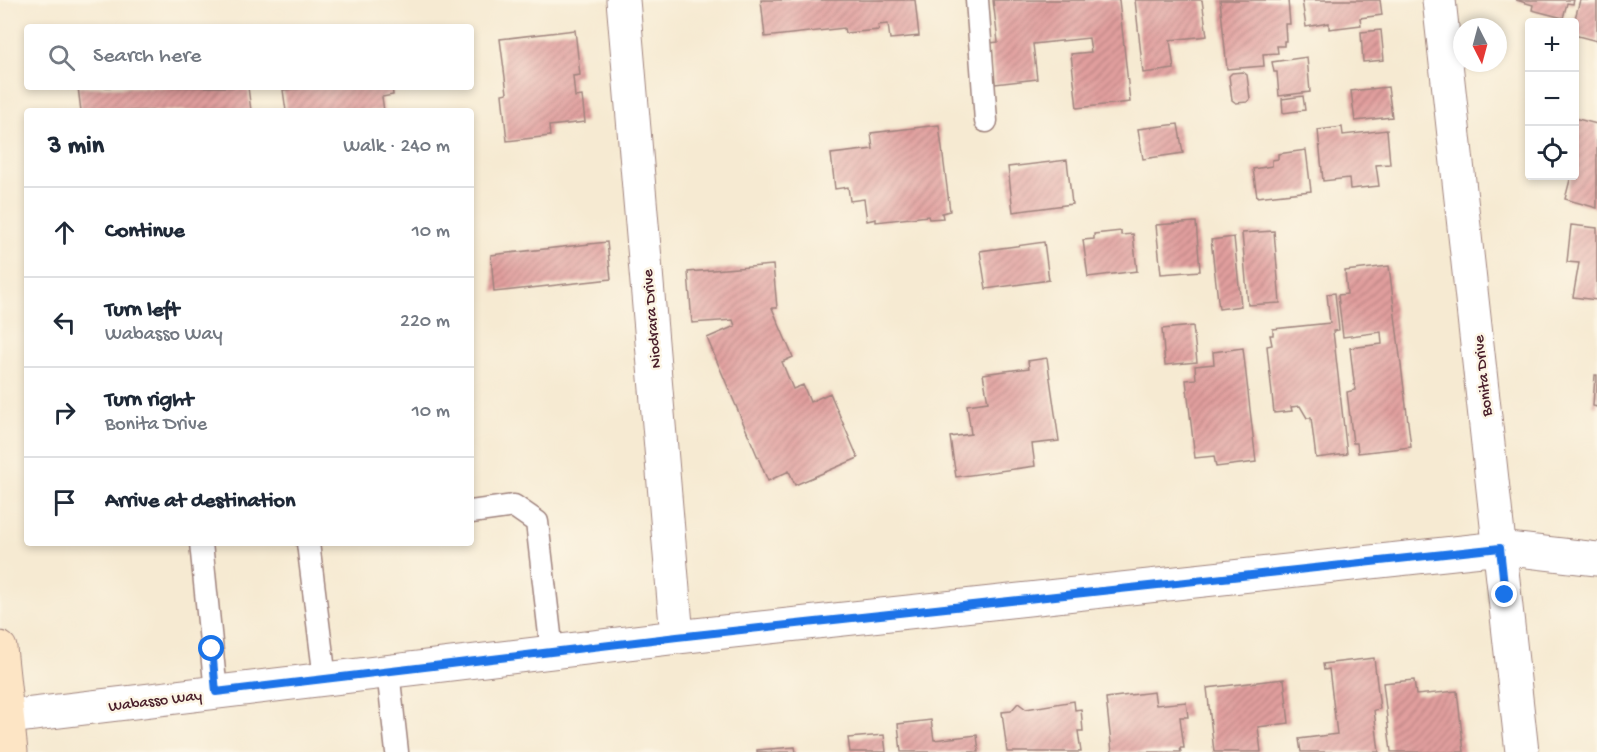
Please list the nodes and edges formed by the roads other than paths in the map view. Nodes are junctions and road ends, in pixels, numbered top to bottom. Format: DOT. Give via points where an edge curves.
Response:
graph roads {
  1 [pos="623,0"];
  2 [pos="977,0"];
  3 [pos="1439,0"];
  4 [pos="986,121"];
  5 [pos="474,512"];
  6 [pos="201,546"];
  7 [pos="308,546"];
  8 [pos="1500,548"];
  9 [pos="1597,560"];
  10 [pos="677,637"];
  11 [pos="0,648"];
  12 [pos="552,652"];
  13 [pos="388,671"];
  14 [pos="326,679"];
  15 [pos="216,692"];
  16 [pos="4,717"];
  17 [pos="11,752"];
  18 [pos="397,752"];
  19 [pos="1522,752"];
  1 -- 10 [label="street, Niodrara Drive"];
  2 -- 4 [label="lane"];
  3 -- 8 [label="street, Bonita Drive"];
  5 -- 12 [label="lane" via="514,506 537,522"];
  6 -- 15 [label="lane"];
  7 -- 14 [label="lane"];
  8 -- 9 [label="street, Wabasso Way"];
  8 -- 10 [label="street, Wabasso Way"];
  8 -- 19 [label="street, Bonita Drive"];
  10 -- 12 [label="street, Wabasso Way"];
  11 -- 16 [label="main road"];
  12 -- 13 [label="street, Wabasso Way"];
  13 -- 14 [label="street, Wabasso Way"];
  13 -- 18 [label="lane"];
  14 -- 15 [label="street, Wabasso Way"];
  15 -- 16 [label="street, Wabasso Way"];
  16 -- 17 [label="main road"];
}
